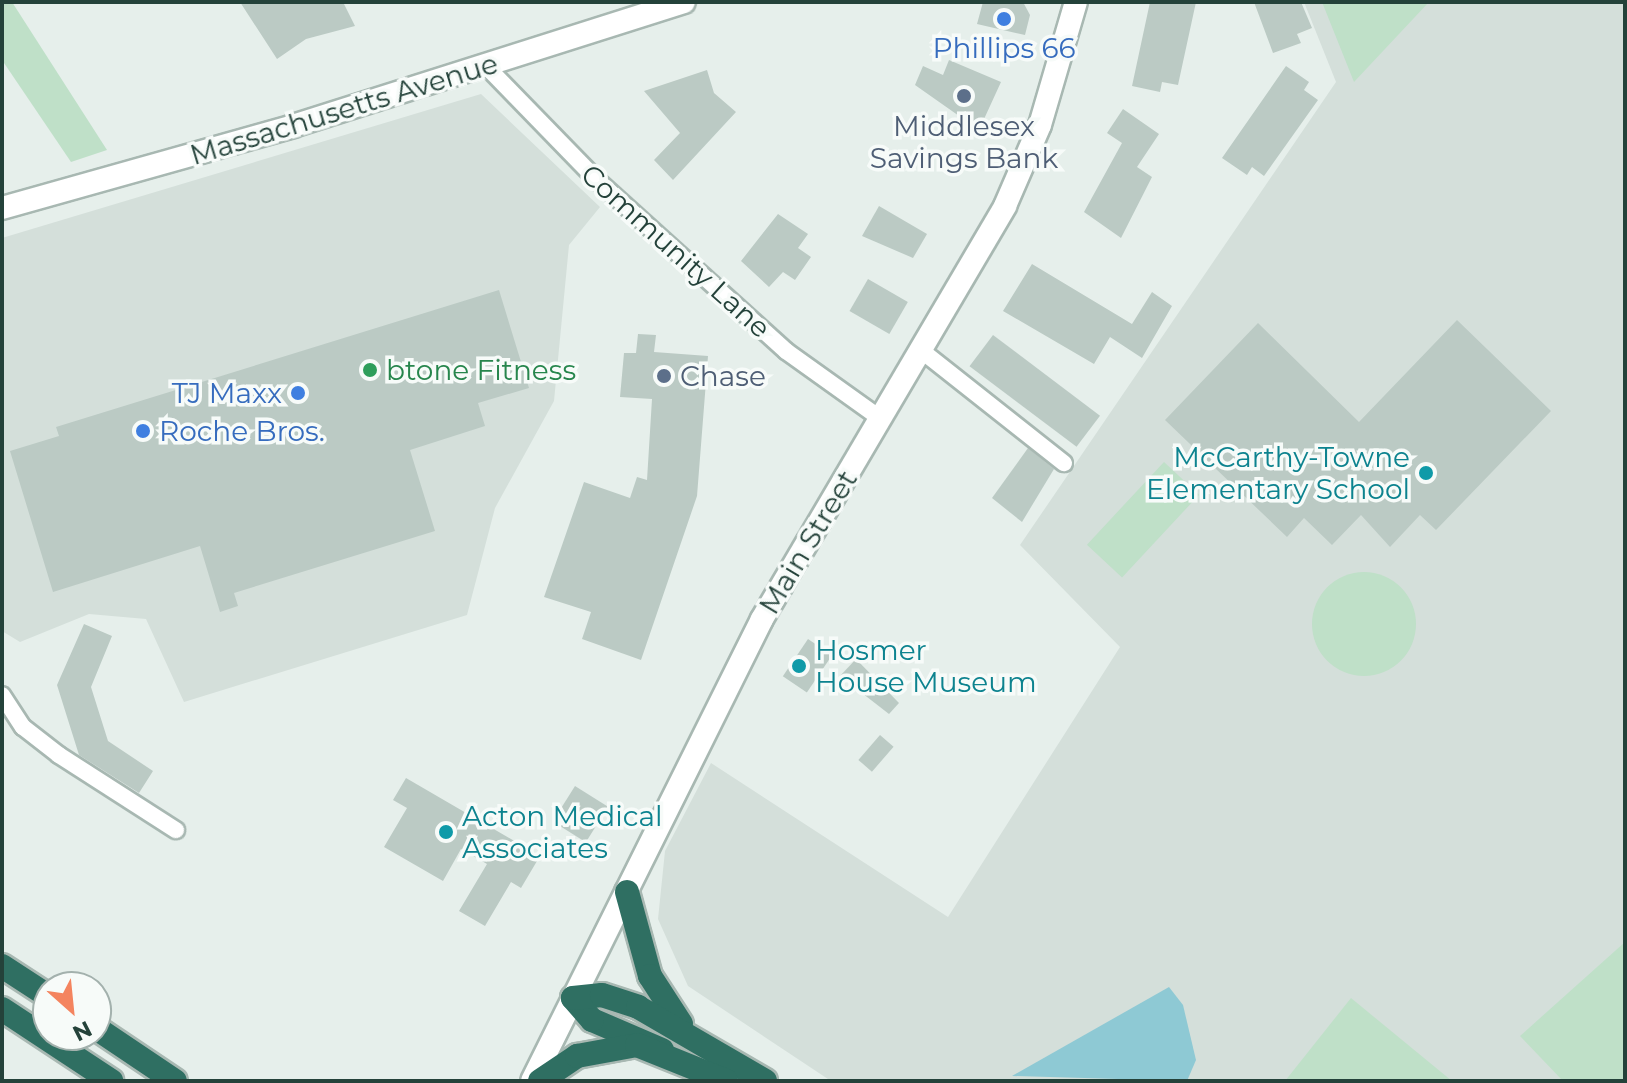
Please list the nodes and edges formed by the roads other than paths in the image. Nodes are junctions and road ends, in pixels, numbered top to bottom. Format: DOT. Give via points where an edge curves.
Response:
graph roads {
  1 [pos="684,2"];
  2 [pos="1076,2"];
  3 [pos="486,66"];
  4 [pos="2,208"];
  5 [pos="922,351"];
  6 [pos="881,419"];
  7 [pos="1064,463"];
  8 [pos="2,695"];
  9 [pos="176,830"];
  10 [pos="627,892"];
  11 [pos="2,966"];
  12 [pos="32,986"];
  13 [pos="573,998"];
  14 [pos="2,1009"];
  15 [pos="112,1039"];
  16 [pos="705,1042"];
  17 [pos="662,1050"];
  18 [pos="111,1081"];
  19 [pos="175,1081"];
  20 [pos="532,1081"];
  21 [pos="540,1081"];
  22 [pos="726,1081"];
  23 [pos="765,1081"];
  1 -- 3 [label="main road, Massachusetts Avenue"];
  2 -- 5 [label="main road, Main Street" via="1026,160"];
  3 -- 4 [label="main road, Massachusetts Avenue"];
  3 -- 6 [label="street, Community Lane" via="522,109 786,351"];
  5 -- 6 [label="main road, Main Street"];
  5 -- 7 [label="street"];
  6 -- 10 [label="main road, Main Street" via="745,651"];
  8 -- 9 [label="street" via="23,727 59,755"];
  10 -- 13 [label="main road, Main Street"];
  10 -- 16 [label="highway" via="660,997"];
  11 -- 12 [label="highway"];
  13 -- 16 [label="highway" via="625,1002"];
  13 -- 17 [label="highway" via="592,1020"];
  13 -- 20 [label="main road, Main Street"];
  14 -- 18 [label="highway"];
  15 -- 19 [label="highway"];
  16 -- 23 [label="highway"];
  17 -- 21 [label="highway" via="626,1045 590,1052"];
  17 -- 22 [label="highway"];
}
